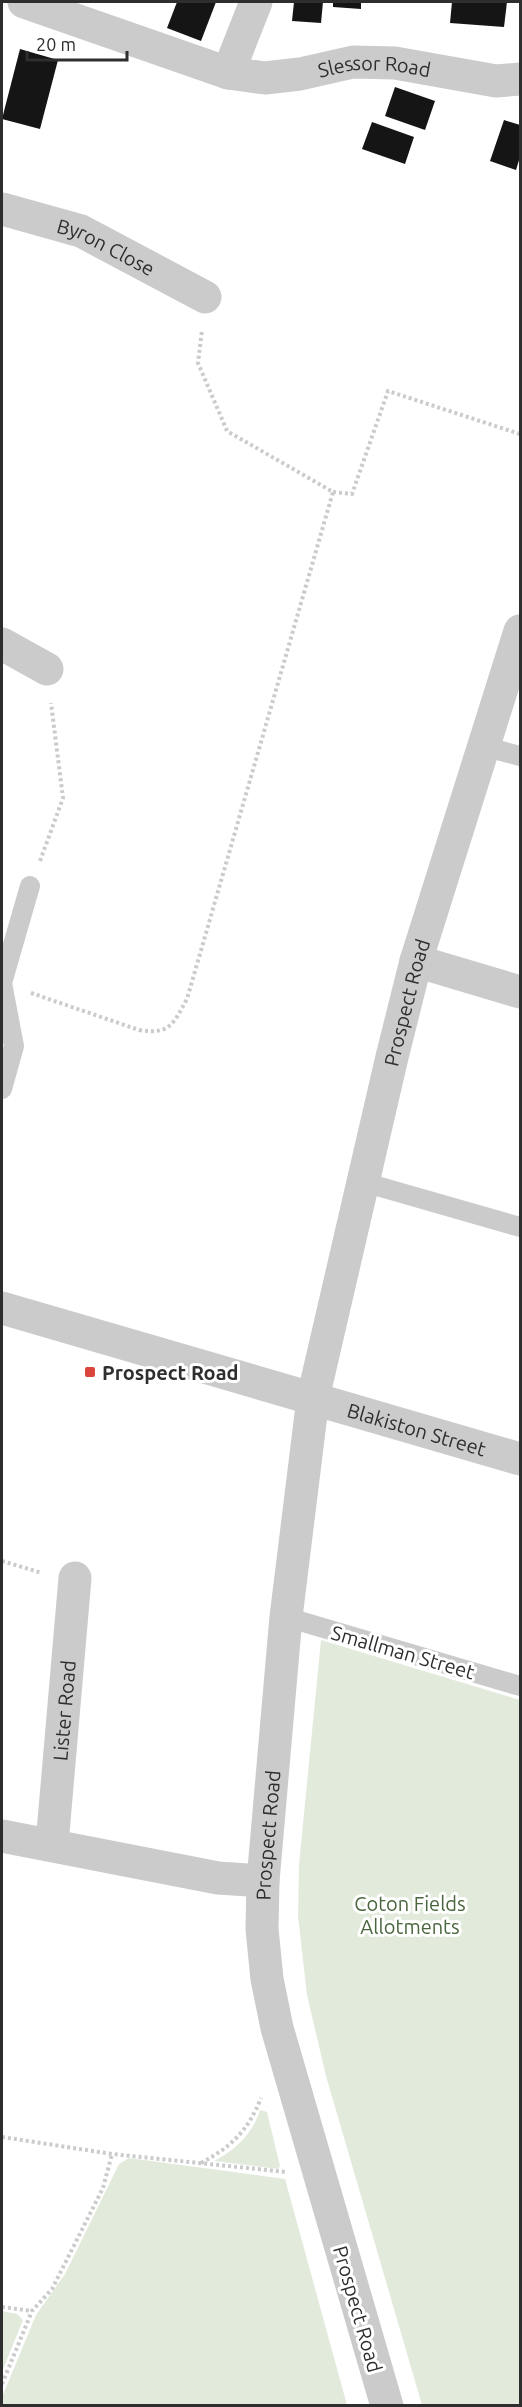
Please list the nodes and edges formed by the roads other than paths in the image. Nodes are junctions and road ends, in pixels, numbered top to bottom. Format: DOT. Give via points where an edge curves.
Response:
graph roads {
  1 [pos="24,2"];
  2 [pos="256,2"];
  3 [pos="228,73"];
  4 [pos="520,79"];
  5 [pos="2,209"];
  6 [pos="206,297"];
  7 [pos="520,631"];
  8 [pos="2,644"];
  9 [pos="47,669"];
  10 [pos="483,746"];
  11 [pos="520,756"];
  12 [pos="30,886"];
  13 [pos="416,961"];
  14 [pos="2,983"];
  15 [pos="520,992"];
  16 [pos="2,1089"];
  17 [pos="363,1182"];
  18 [pos="520,1227"];
  19 [pos="2,1308"];
  20 [pos="313,1398"];
  21 [pos="520,1459"];
  22 [pos="75,1578"];
  23 [pos="286,1617"];
  24 [pos="520,1686"];
  25 [pos="2,1836"];
  26 [pos="52,1844"];
  27 [pos="263,1881"];
  28 [pos="387,2406"];
  1 -- 3 [label="street, Slessor Road"];
  2 -- 3 [label="street"];
  3 -- 4 [label="street, Slessor Road" via="265,78 353,62 395,63 496,81"];
  5 -- 6 [label="street, Byron Close" via="81,231"];
  7 -- 10 [label="street, Prospect Road"];
  8 -- 9 [label="street"];
  10 -- 11 [label="lane"];
  10 -- 13 [label="street, Prospect Road"];
  12 -- 14 [label="lane"];
  13 -- 15 [label="street"];
  13 -- 17 [label="street, Prospect Road"];
  14 -- 16 [label="lane" via="14,1046"];
  17 -- 18 [label="lane"];
  17 -- 20 [label="street, Prospect Road"];
  19 -- 20 [label="street, Blakiston Street"];
  20 -- 21 [label="street, Blakiston Street"];
  20 -- 23 [label="street, Prospect Road"];
  22 -- 26 [label="street, Lister Road"];
  23 -- 24 [label="lane, Smallman Street"];
  23 -- 27 [label="street, Prospect Road"];
  25 -- 26 [label="street"];
  26 -- 27 [label="street" via="218,1878"];
  27 -- 28 [label="street, Prospect Road" via="262,1929 277,2028"];
}
